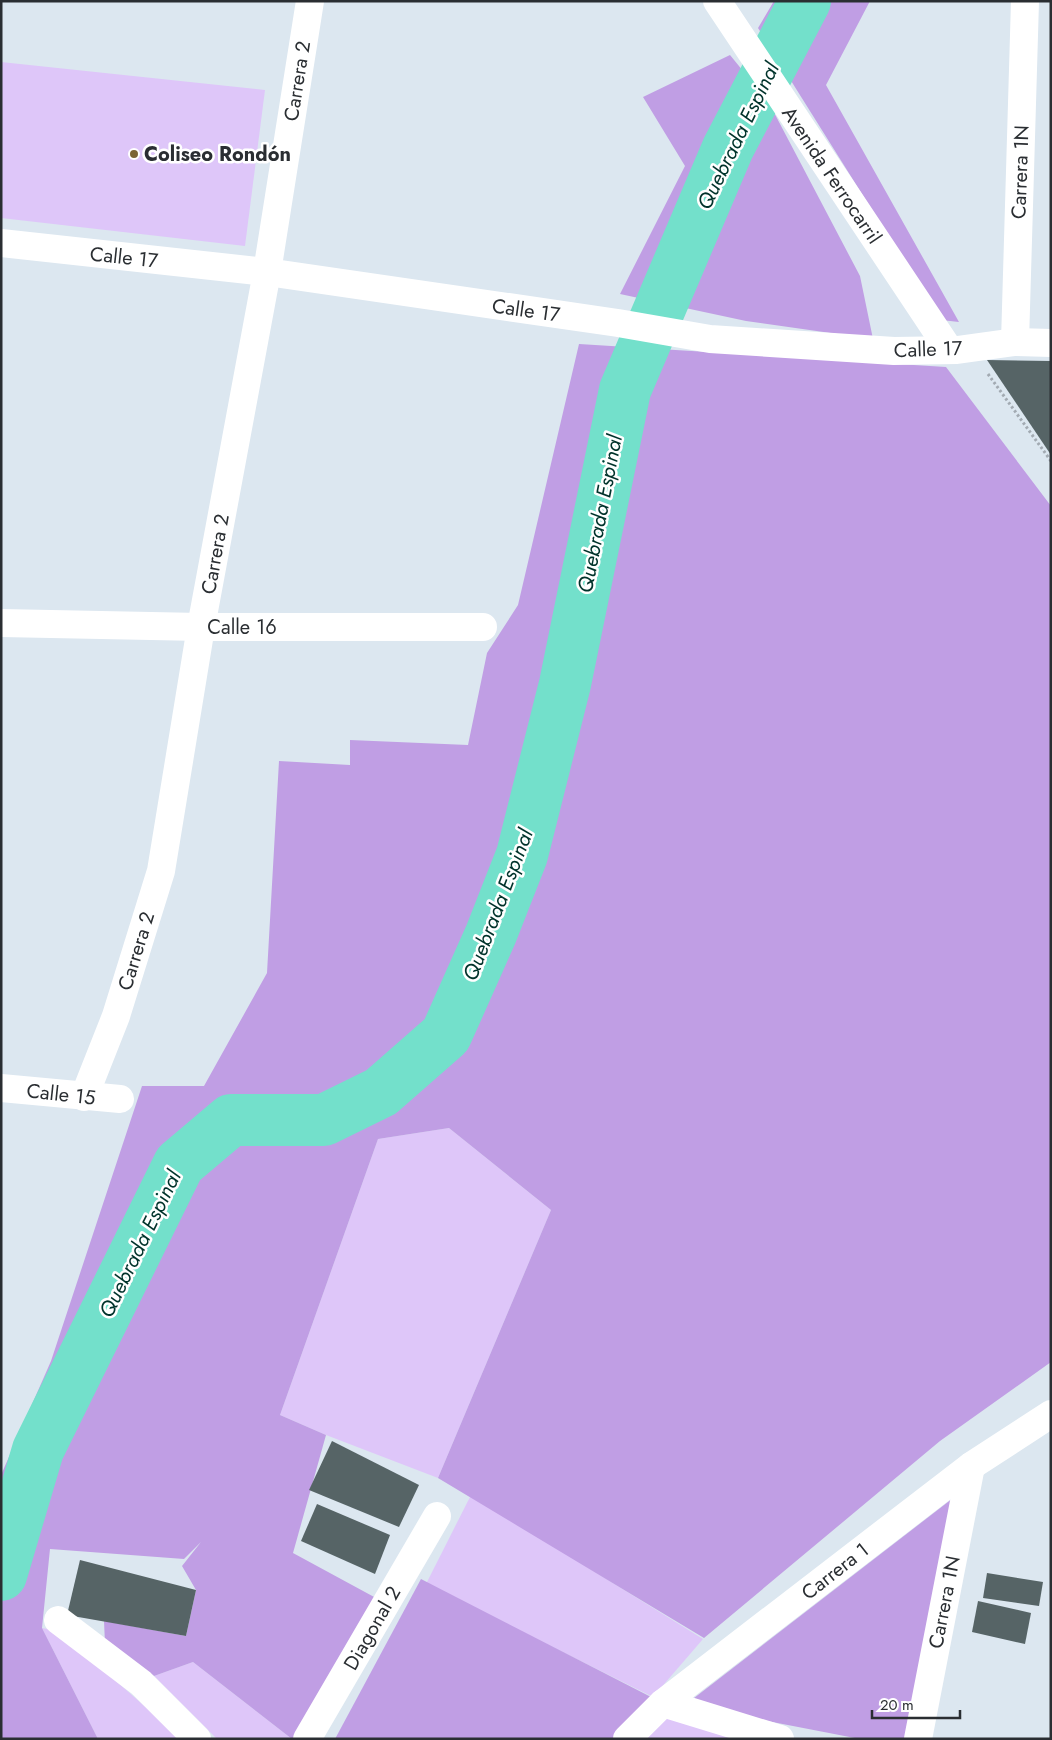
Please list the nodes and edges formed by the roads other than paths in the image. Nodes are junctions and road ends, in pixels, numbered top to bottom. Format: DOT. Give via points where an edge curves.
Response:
graph roads {
  1 [pos="310,1"];
  2 [pos="716,1"];
  3 [pos="1025,1"];
  4 [pos="1,244"];
  5 [pos="267,272"];
  6 [pos="1015,342"];
  7 [pos="1051,343"];
  8 [pos="959,348"];
  9 [pos="1,623"];
  10 [pos="484,626"];
  11 [pos="201,627"];
  12 [pos="1,1088"];
  13 [pos="84,1097"];
  14 [pos="120,1099"];
  15 [pos="1051,1414"];
  16 [pos="971,1466"];
  17 [pos="437,1516"];
  18 [pos="58,1620"];
  19 [pos="663,1703"];
  20 [pos="197,1739"];
  21 [pos="307,1739"];
  22 [pos="627,1739"];
  23 [pos="780,1739"];
  24 [pos="918,1739"];
  1 -- 5 [label="street, Carrera 2"];
  2 -- 8 [label="street, Avenida Ferrocarril" via="804,133"];
  3 -- 6 [label="street, Carrera 1N"];
  4 -- 5 [label="street, Calle 17"];
  5 -- 8 [label="street, Calle 17" via="710,339 894,351"];
  5 -- 11 [label="street, Carrera 2"];
  6 -- 7 [label="street, Calle 17"];
  6 -- 8 [label="street, Calle 17"];
  9 -- 11 [label="street, Calle 16"];
  10 -- 11 [label="street, Calle 16"];
  11 -- 13 [label="street, Carrera 2" via="161,871 116,1016"];
  12 -- 13 [label="street, Calle 15"];
  13 -- 14 [label="street, Calle 15"];
  15 -- 16 [label="street, Carrera 1"];
  16 -- 19 [label="street, Carrera 1"];
  16 -- 24 [label="street, Carrera 1N"];
  17 -- 21 [label="street, Diagonal 2"];
  18 -- 20 [label="street" via="141,1683"];
  19 -- 22 [label="street, Carrera 1"];
  19 -- 23 [label="street"];
}
